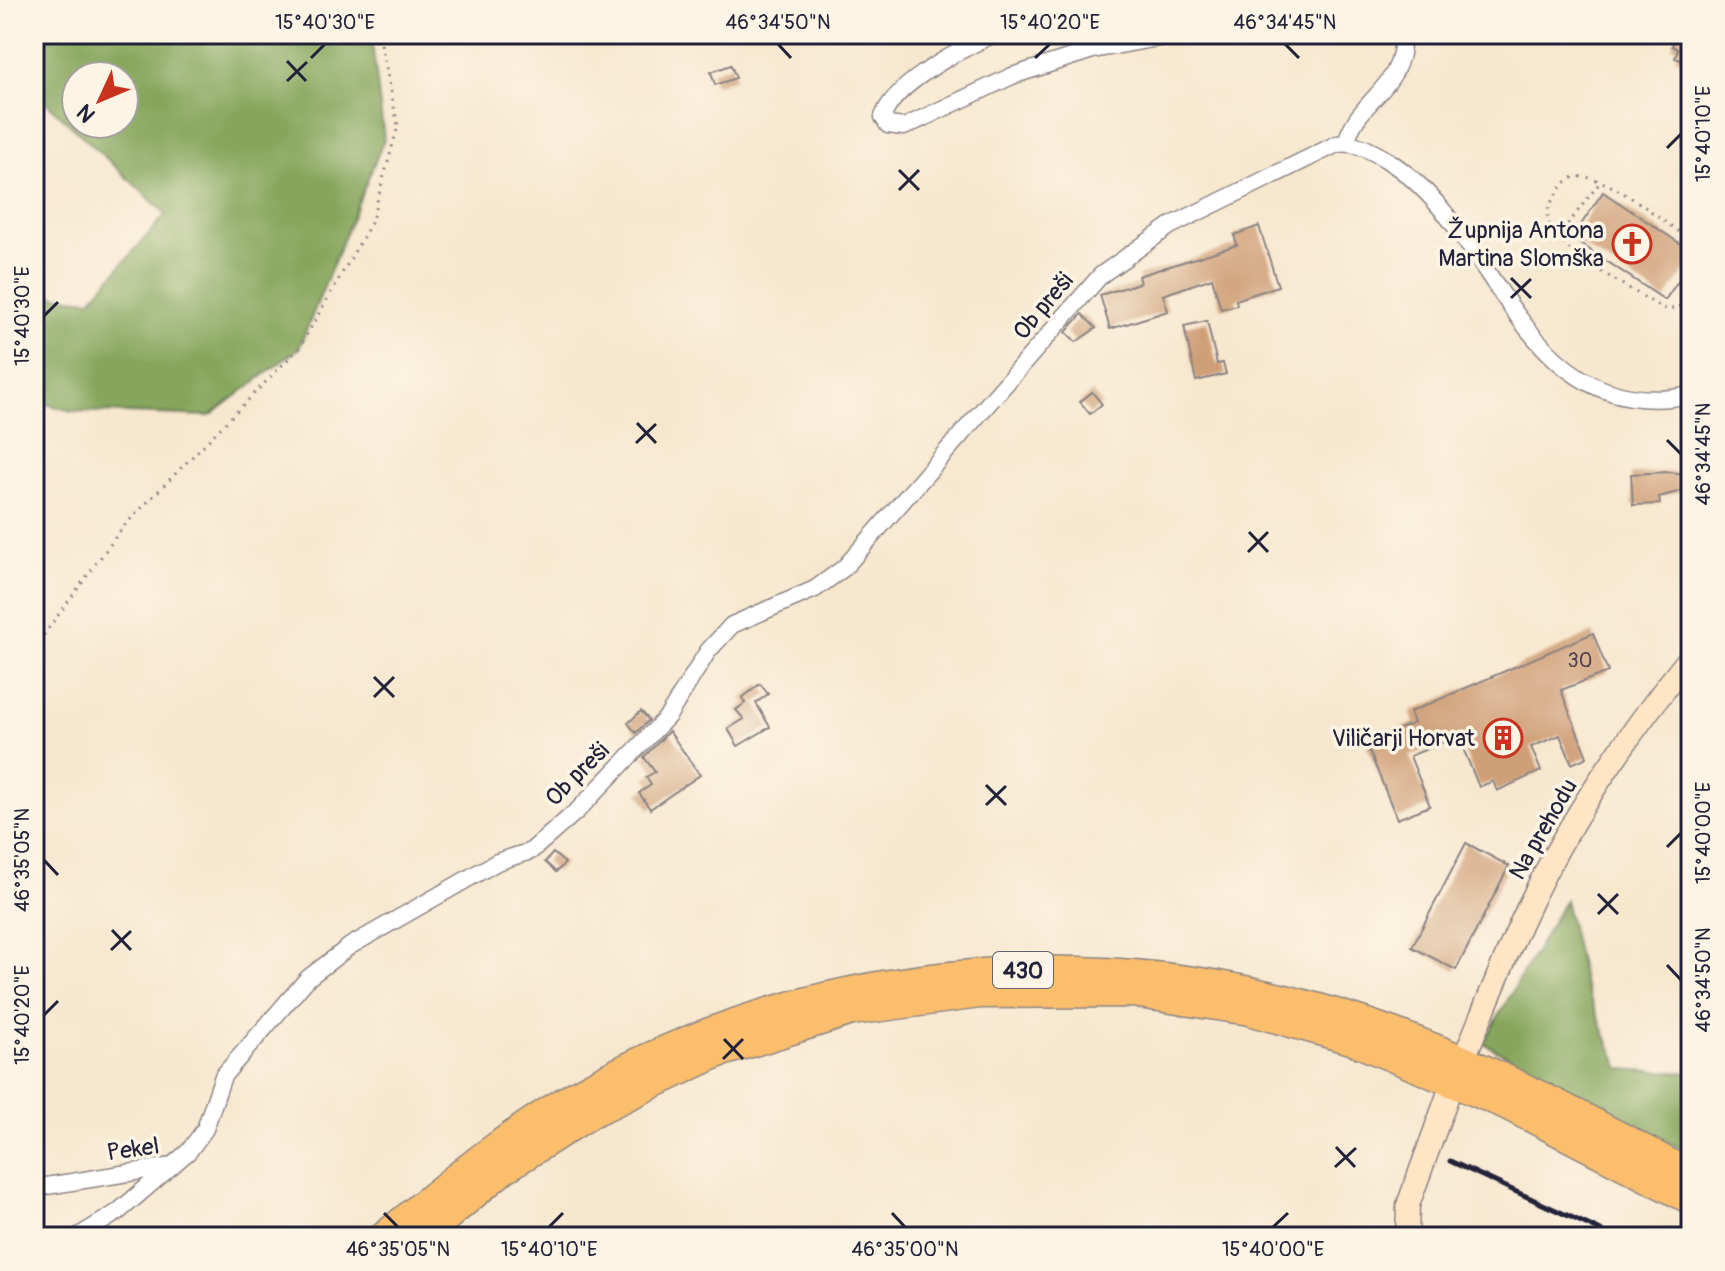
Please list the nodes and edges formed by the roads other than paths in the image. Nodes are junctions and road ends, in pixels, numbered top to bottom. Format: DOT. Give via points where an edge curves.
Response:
graph roads {
  1 [pos="994,34"];
  2 [pos="1179,34"];
  3 [pos="1402,34"];
  4 [pos="1346,143"];
  5 [pos="1691,395"];
  6 [pos="1691,656"];
  7 [pos="1469,1046"];
  8 [pos="1448,1095"];
  9 [pos="173,1166"];
  10 [pos="1691,1175"];
  11 [pos="34,1188"];
  12 [pos="1691,1200"];
  13 [pos="77,1237"];
  14 [pos="383,1237"];
  15 [pos="423,1237"];
  16 [pos="1407,1237"];
  1 -- 2 [label="street" via="905,89 887,106 883,117 888,125 904,127 1012,76 1093,50"];
  3 -- 4 [label="street" via="1399,65 1349,127"];
  4 -- 5 [label="street" via="1370,149 1424,189 1470,243 1532,338 1553,360 1603,389 1640,398"];
  4 -- 9 [label="street, Ob preši" via="1183,219 1121,258 844,568 815,589 732,625 708,651 668,716 578,810 531,851 497,862 350,946 308,978 223,1076 205,1129"];
  6 -- 7 [label="street, Na prehodu" via="1653,703 1572,826 1534,893"];
  8 -- 16 [label="street" via="1408,1205"];
  9 -- 11 [label="street, Pekel"];
  9 -- 13 [label="street, Pekel" via="118,1212"];
  10 -- 14 [label="highway, 430" via="1509,1080 1321,1008 1226,985 1135,973 969,972 875,984 799,1003 709,1031 631,1065 468,1166"];
  12 -- 15 [label="highway, 430" via="1506,1105 1351,1040 1249,1011 1132,993 980,994 852,1011 716,1054 594,1112 503,1170"];
}
